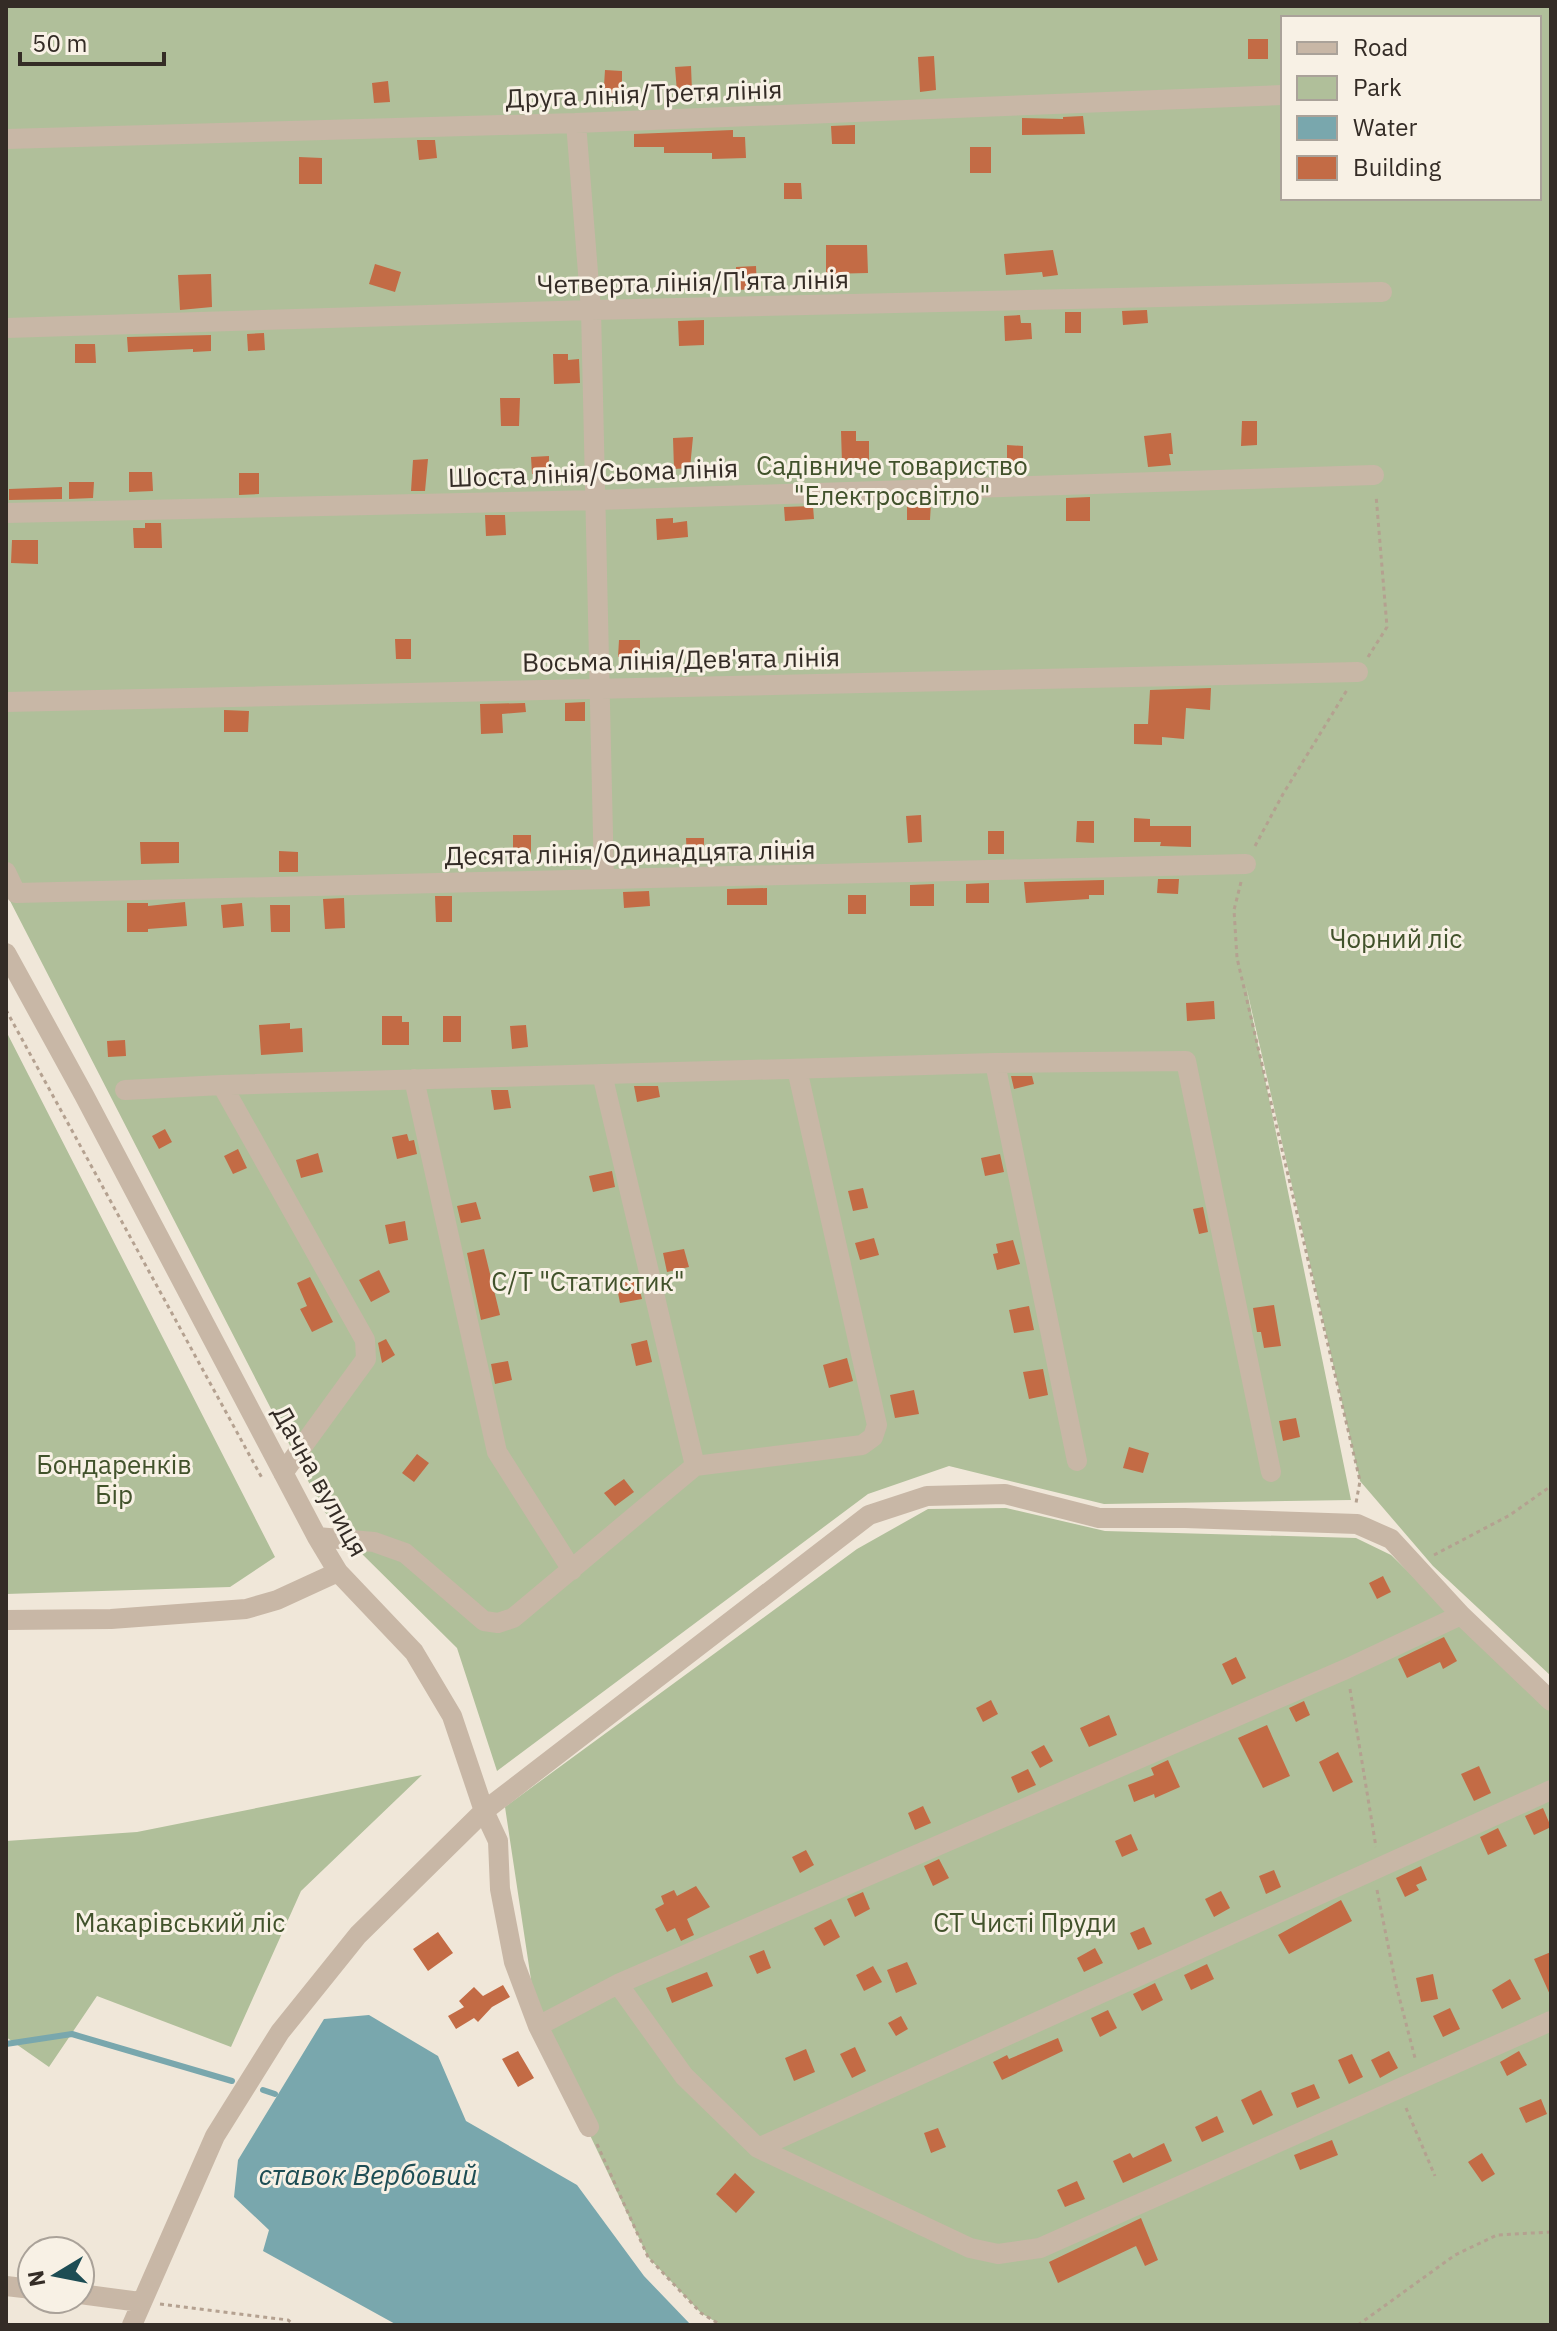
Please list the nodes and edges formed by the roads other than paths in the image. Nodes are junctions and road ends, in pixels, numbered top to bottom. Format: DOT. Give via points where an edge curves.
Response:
graph roads {
  1 [pos="1281,95"];
  2 [pos="576,123"];
  3 [pos="6,139"];
  4 [pos="1382,292"];
  5 [pos="591,310"];
  6 [pos="6,328"];
  7 [pos="1374,475"];
  8 [pos="597,500"];
  9 [pos="6,513"];
  10 [pos="1358,672"];
  11 [pos="601,688"];
  12 [pos="6,702"];
  13 [pos="1246,864"];
  14 [pos="6,872"];
  15 [pos="604,879"];
  16 [pos="6,953"];
  17 [pos="995,1063"];
  18 [pos="797,1069"];
  19 [pos="602,1074"];
  20 [pos="414,1079"];
  21 [pos="222,1085"];
  22 [pos="125,1090"];
  23 [pos="1077,1461"];
  24 [pos="695,1466"];
  25 [pos="1271,1472"];
  26 [pos="276,1479"];
  27 [pos="317,1537"];
  28 [pos="572,1570"];
  29 [pos="338,1572"];
  30 [pos="1461,1615"];
  31 [pos="6,1620"];
  32 [pos="1551,1701"];
  33 [pos="1551,1790"];
  34 [pos="484,1811"];
  35 [pos="618,1984"];
  36 [pos="1551,2021"];
  37 [pos="538,2026"];
  38 [pos="589,2127"];
  39 [pos="758,2148"];
  40 [pos="96,2296"];
  41 [pos="140,2302"];
  42 [pos="132,2325"];
  1 -- 2 [label="street, Друга лінія/Третя лінія"];
  2 -- 3 [label="street, Друга лінія/Третя лінія"];
  2 -- 5 [label="street"];
  4 -- 5 [label="street, Четверта лінія/П'ята лінія"];
  5 -- 6 [label="street, Четверта лінія/П'ята лінія"];
  5 -- 8 [label="street"];
  7 -- 8 [label="street, Шоста лінія/Сьома лінія"];
  8 -- 9 [label="street, Шоста лінія/Сьома лінія"];
  8 -- 11 [label="street"];
  10 -- 11 [label="street, Восьма лінія/Дев'ята лінія"];
  11 -- 12 [label="street, Восьма лінія/Дев'ята лінія"];
  11 -- 15 [label="street"];
  13 -- 15 [label="street, Десята лінія/Одинадцята лінія"];
  14 -- 15 [label="street, Десята лінія/Одинадцята лінія" via="16,893"];
  16 -- 26 [label="street, Дачна вулиця" via="84,1095"];
  17 -- 18 [label="street"];
  17 -- 23 [label="street"];
  17 -- 25 [label="street" via="1186,1061"];
  18 -- 19 [label="street"];
  18 -- 24 [label="street" via="877,1425 862,1445"];
  19 -- 20 [label="street"];
  19 -- 24 [label="street"];
  20 -- 21 [label="street"];
  20 -- 28 [label="street" via="497,1452"];
  21 -- 22 [label="street"];
  21 -- 26 [label="street" via="365,1340 366,1359"];
  24 -- 28 [label="street"];
  26 -- 27 [label="street, Дачна вулиця"];
  27 -- 28 [label="street" via="374,1542 405,1553 484,1621 498,1623 513,1618"];
  27 -- 29 [label="street, Дачна вулиця"];
  29 -- 31 [label="street" via="246,1609"];
  29 -- 34 [label="street, Дачна вулиця" via="414,1652 452,1716"];
  30 -- 32 [label="street"];
  30 -- 34 [label="street" via="1391,1539 1352,1524 1099,1518 1005,1494 927,1496 869,1515"];
  30 -- 35 [label="street" via="1332,1676"];
  33 -- 39 [label="street"];
  34 -- 37 [label="street, Дачна вулиця" via="498,1841 500,1889 514,1962"];
  34 -- 41 [label="street" via="358,1935 280,2032 215,2136"];
  35 -- 37 [label="street"];
  35 -- 39 [label="street" via="684,2076"];
  36 -- 39 [label="street" via="1040,2248 998,2254 970,2248"];
  37 -- 38 [label="street, Дачна вулиця"];
  40 -- 41 [label="street"];
  41 -- 42 [label="street"];
}
